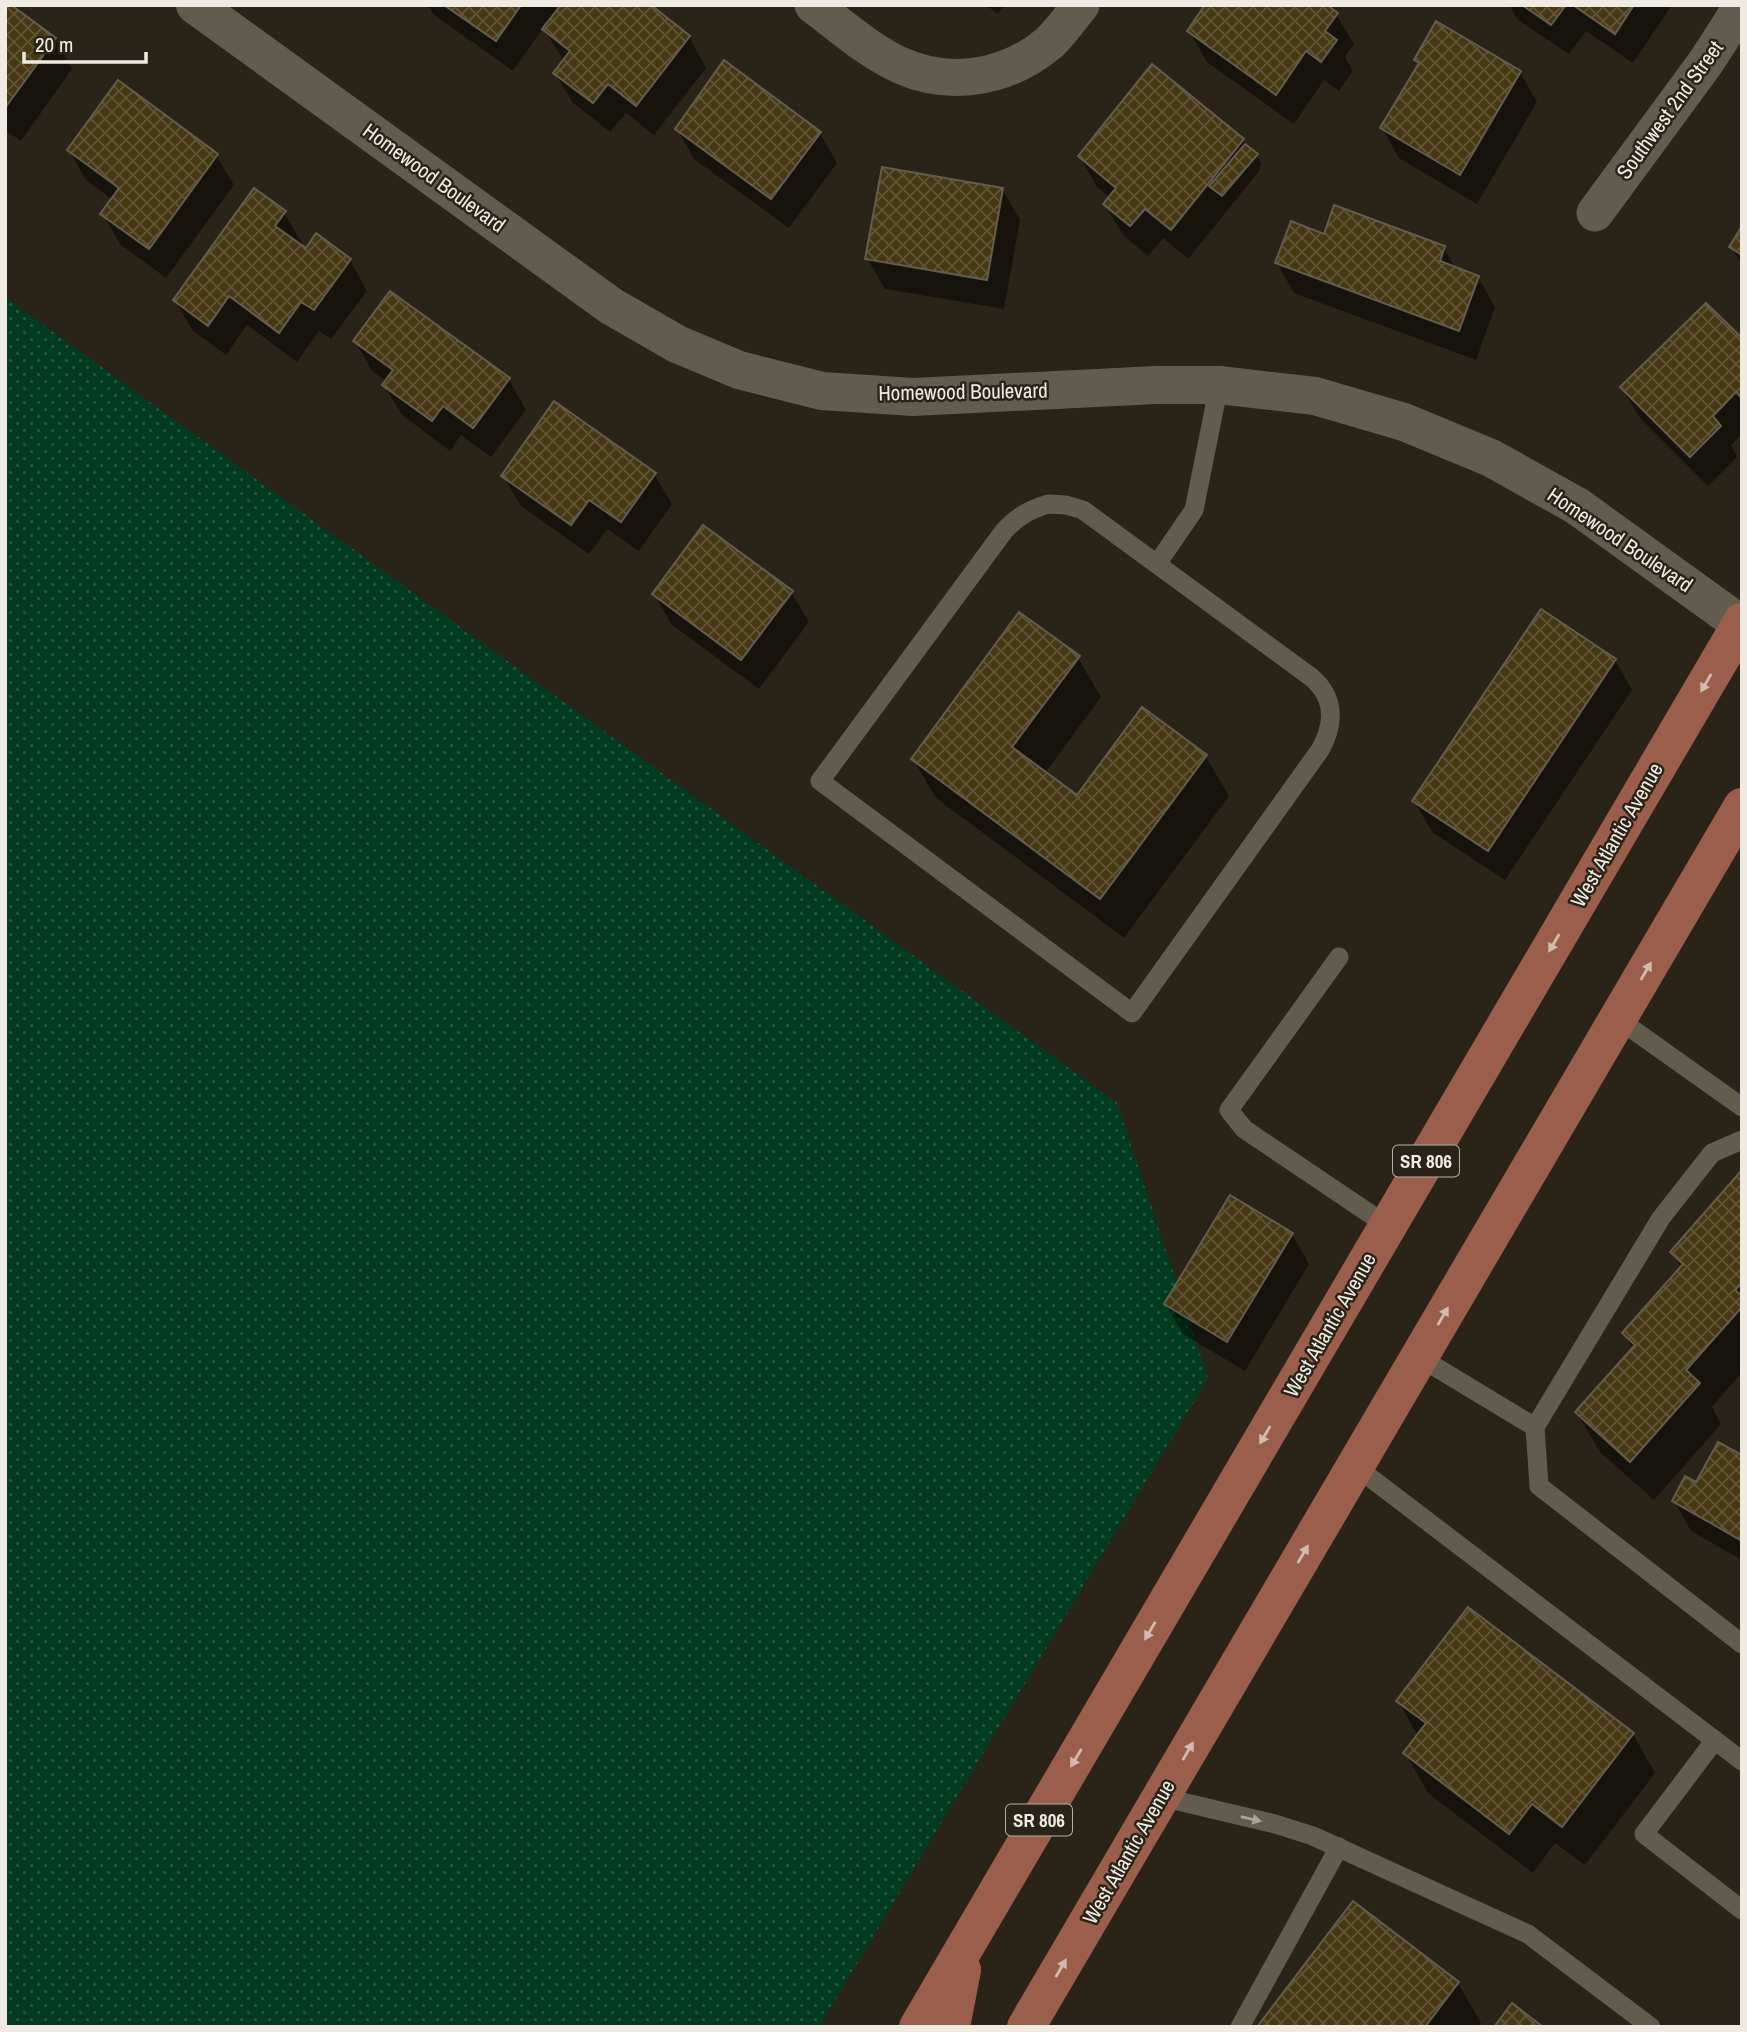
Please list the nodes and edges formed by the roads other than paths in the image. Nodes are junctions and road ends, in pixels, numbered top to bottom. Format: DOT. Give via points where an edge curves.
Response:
graph roads {
  1 [pos="195,5"];
  2 [pos="813,5"];
  3 [pos="1081,5"];
  4 [pos="1742,6"];
  5 [pos="1595,213"];
  6 [pos="1219,385"];
  7 [pos="1157,564"];
  8 [pos="1741,624"];
  9 [pos="1742,807"];
  10 [pos="1339,957"];
  11 [pos="1618,1019"];
  12 [pos="1742,1107"];
  13 [pos="1742,1140"];
  14 [pos="1388,1226"];
  15 [pos="1419,1357"];
  16 [pos="1535,1427"];
  17 [pos="1355,1466"];
  18 [pos="1742,1644"];
  19 [pos="1715,1740"];
  20 [pos="1742,1760"];
  21 [pos="1161,1797"];
  22 [pos="1339,1847"];
  23 [pos="1742,1910"];
  24 [pos="968,1941"];
  25 [pos="918,2027"];
  26 [pos="951,2027"];
  27 [pos="1026,2027"];
  28 [pos="1240,2027"];
  29 [pos="1651,2027"];
  1 -- 6 [label="street, Homewood Boulevard" via="611,306 677,344 739,370 822,391 913,397"];
  2 -- 3 [label="street" via="903,66 933,76 965,78 1026,60 1052,41"];
  4 -- 5 [label="street, Southwest 2nd Street"];
  6 -- 7 [label="lane" via="1194,510"];
  6 -- 8 [label="street, Homewood Boulevard" via="1315,397 1404,422 1491,458 1577,506"];
  7 -- 7 [label="lane" via="1083,510 1048,504 1016,518 820,780 1132,1013 1321,750 1331,723 1331,708 1317,682"];
  8 -- 14 [label="main road, West Atlantic Avenue / SR 806, one-way"];
  11 -- 9 [label="main road, West Atlantic Avenue, one-way"];
  10 -- 14 [label="lane" via="1229,1110 1244,1129"];
  11 -- 12 [label="lane"];
  15 -- 11 [label="main road, West Atlantic Avenue, one-way"];
  13 -- 16 [label="lane" via="1712,1153 1661,1218"];
  14 -- 24 [label="main road, West Atlantic Avenue / SR 806, one-way"];
  15 -- 16 [label="lane"];
  15 -- 17 [label="main road, West Atlantic Avenue"];
  16 -- 18 [label="lane" via="1539,1486"];
  17 -- 19 [label="lane"];
  21 -- 17 [label="main road, West Atlantic Avenue, one-way"];
  19 -- 20 [label="lane"];
  19 -- 23 [label="lane" via="1644,1834"];
  21 -- 22 [label="lane, one-way" via="1275,1824"];
  27 -- 21 [label="main road, West Atlantic Avenue, one-way"];
  22 -- 28 [label="lane"];
  22 -- 29 [label="lane" via="1528,1934"];
  24 -- 25 [label="main road, West Atlantic Avenue / SR 806"];
  24 -- 26 [label="main road"];
}
